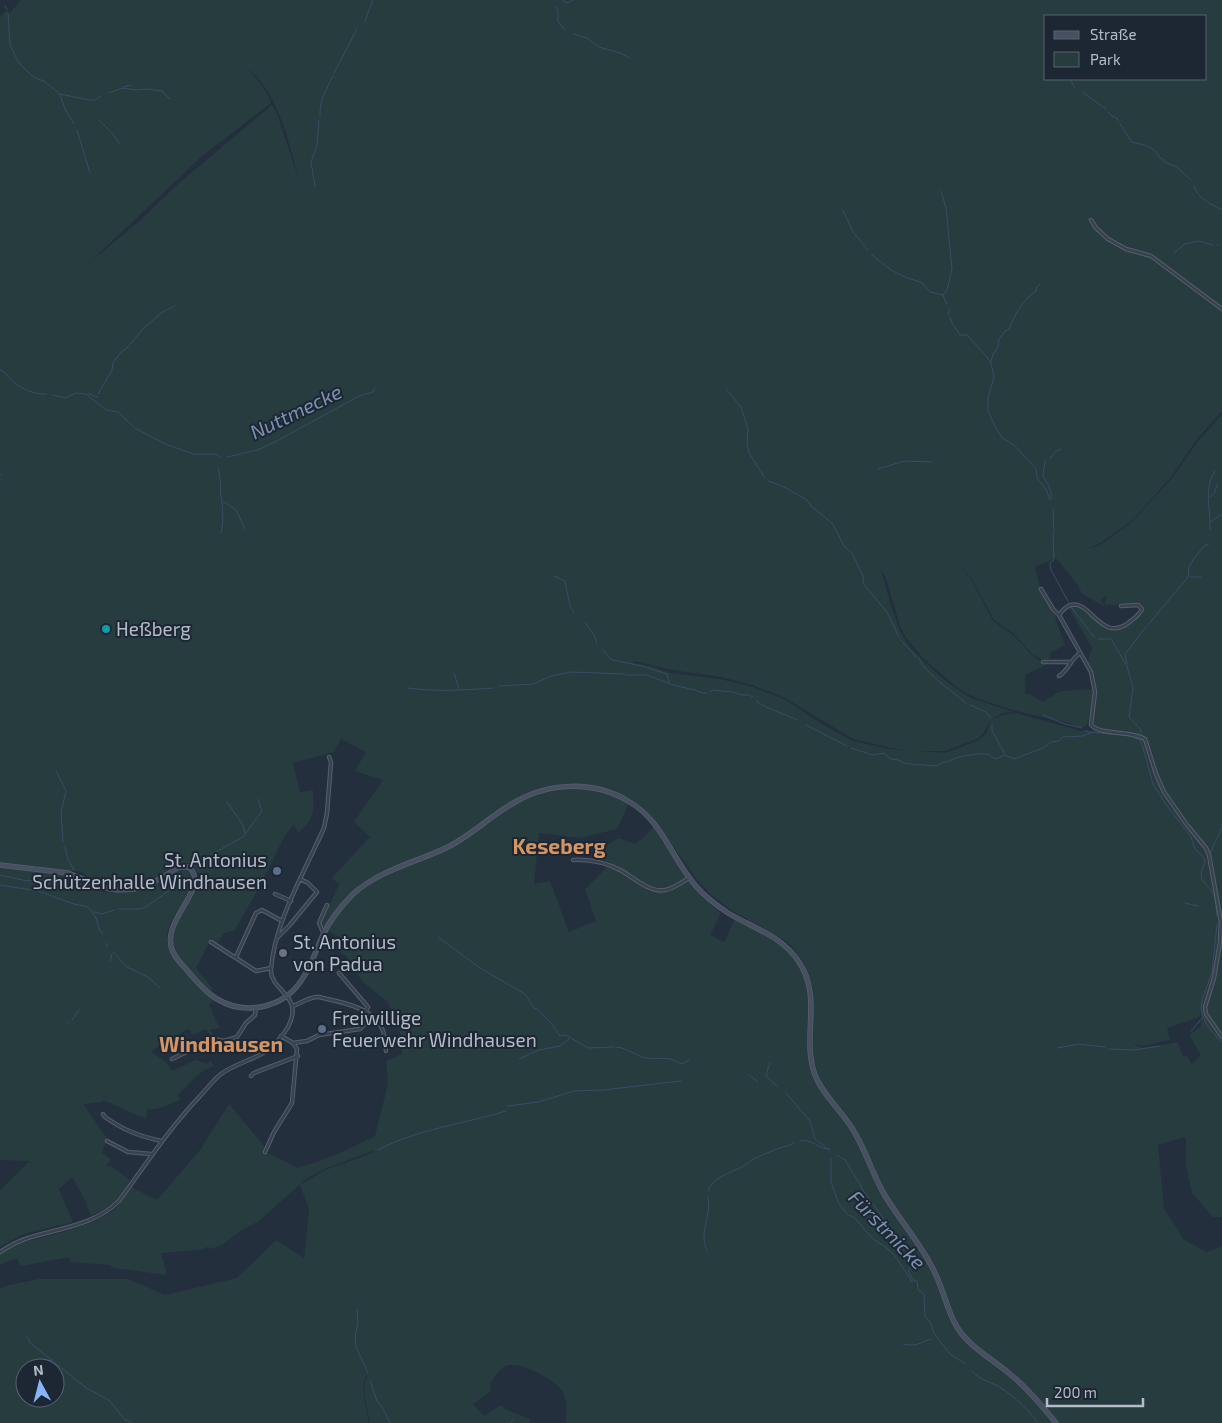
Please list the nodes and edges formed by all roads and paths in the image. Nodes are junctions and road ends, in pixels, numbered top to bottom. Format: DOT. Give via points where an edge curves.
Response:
graph roads {
  1 [pos="1091,220"];
  2 [pos="1222,309"];
  3 [pos="1041,589"];
  4 [pos="1121,606"];
  5 [pos="1059,614"];
  6 [pos="1080,653"];
  7 [pos="1043,662"];
  8 [pos="1070,662"];
  9 [pos="1059,676"];
  10 [pos="329,757"];
  11 [pos="573,860"];
  12 [pos="0,865"];
  13 [pos="690,878"];
  14 [pos="300,879"];
  15 [pos="275,894"];
  16 [pos="291,902"];
  17 [pos="327,905"];
  18 [pos="282,920"];
  19 [pos="324,934"];
  20 [pos="277,938"];
  21 [pos="211,942"];
  22 [pos="236,957"];
  23 [pos="271,968"];
  24 [pos="339,973"];
  25 [pos="288,996"];
  26 [pos="292,1006"];
  27 [pos="256,1008"];
  28 [pos="365,1012"];
  29 [pos="373,1016"];
  30 [pos="281,1036"];
  31 [pos="1222,1037"];
  32 [pos="293,1043"];
  33 [pos="386,1051"];
  34 [pos="298,1056"];
  35 [pos="172,1059"];
  36 [pos="251,1076"];
  37 [pos="103,1114"];
  38 [pos="107,1141"];
  39 [pos="161,1141"];
  40 [pos="265,1152"];
  41 [pos="151,1154"];
  42 [pos="0,1252"];
  43 [pos="1056,1423"];
  1 -- 2 [label="street" via="1108,239 1126,249 1151,256"];
  3 -- 5 [label="street"];
  4 -- 5 [label="street" via="1138,605 1142,609 1120,628 1100,623 1076,604"];
  5 -- 6 [label="street"];
  6 -- 8 [label="street"];
  6 -- 31 [label="street" via="1093,679 1092,727 1145,739 1164,792 1209,855 1221,922 1214,978 1205,1007 1206,1014"];
  7 -- 8 [label="street"];
  8 -- 9 [label="street" via="1067,671"];
  10 -- 14 [label="street" via="325,821"];
  11 -- 13 [label="street" via="605,863 650,888 660,890"];
  12 -- 27 [label="main road" via="68,873 117,890 149,885 179,867 189,867 195,873 196,883 170,932 173,952 212,996 234,1006"];
  13 -- 19 [label="main road" via="656,825 634,805 597,788 551,788 516,801 462,840 377,877 353,895"];
  13 -- 43 [label="main road" via="712,902 770,934 797,959 806,974 810,991 810,1052 817,1079 853,1128 883,1192 928,1260 957,1328 1029,1391"];
  14 -- 16 [label="street"];
  14 -- 20 [label="street" via="317,892"];
  15 -- 16 [label="street"];
  16 -- 18 [label="street"];
  17 -- 19 [label="street" via="319,923"];
  18 -- 20 [label="street"];
  18 -- 22 [label="street" via="262,910 256,913"];
  19 -- 25 [label="main road" via="302,981"];
  20 -- 23 [label="street"];
  21 -- 22 [label="street"];
  22 -- 23 [label="street" via="256,971"];
  23 -- 25 [label="street" via="272,978"];
  24 -- 28 [label="street" via="368,1007"];
  25 -- 26 [label="street"];
  25 -- 27 [label="main road"];
  26 -- 28 [label="street" via="314,996 348,1004"];
  26 -- 30 [label="street" via="292,1018"];
  27 -- 35 [label="street" via="255,1015 237,1037 224,1041 214,1039"];
  28 -- 29 [label="street"];
  29 -- 32 [label="street" via="360,1029 319,1035"];
  29 -- 33 [label="street" via="384,1032"];
  30 -- 32 [label="street"];
  30 -- 39 [label="street" via="268,1050 221,1074"];
  32 -- 34 [label="street"];
  34 -- 36 [label="street"];
  34 -- 40 [label="street" via="292,1103"];
  37 -- 39 [label="street" via="129,1132"];
  38 -- 41 [label="street" via="128,1152"];
  39 -- 41 [label="street"];
  41 -- 42 [label="street" via="111,1209 70,1228 24,1239"];
}
